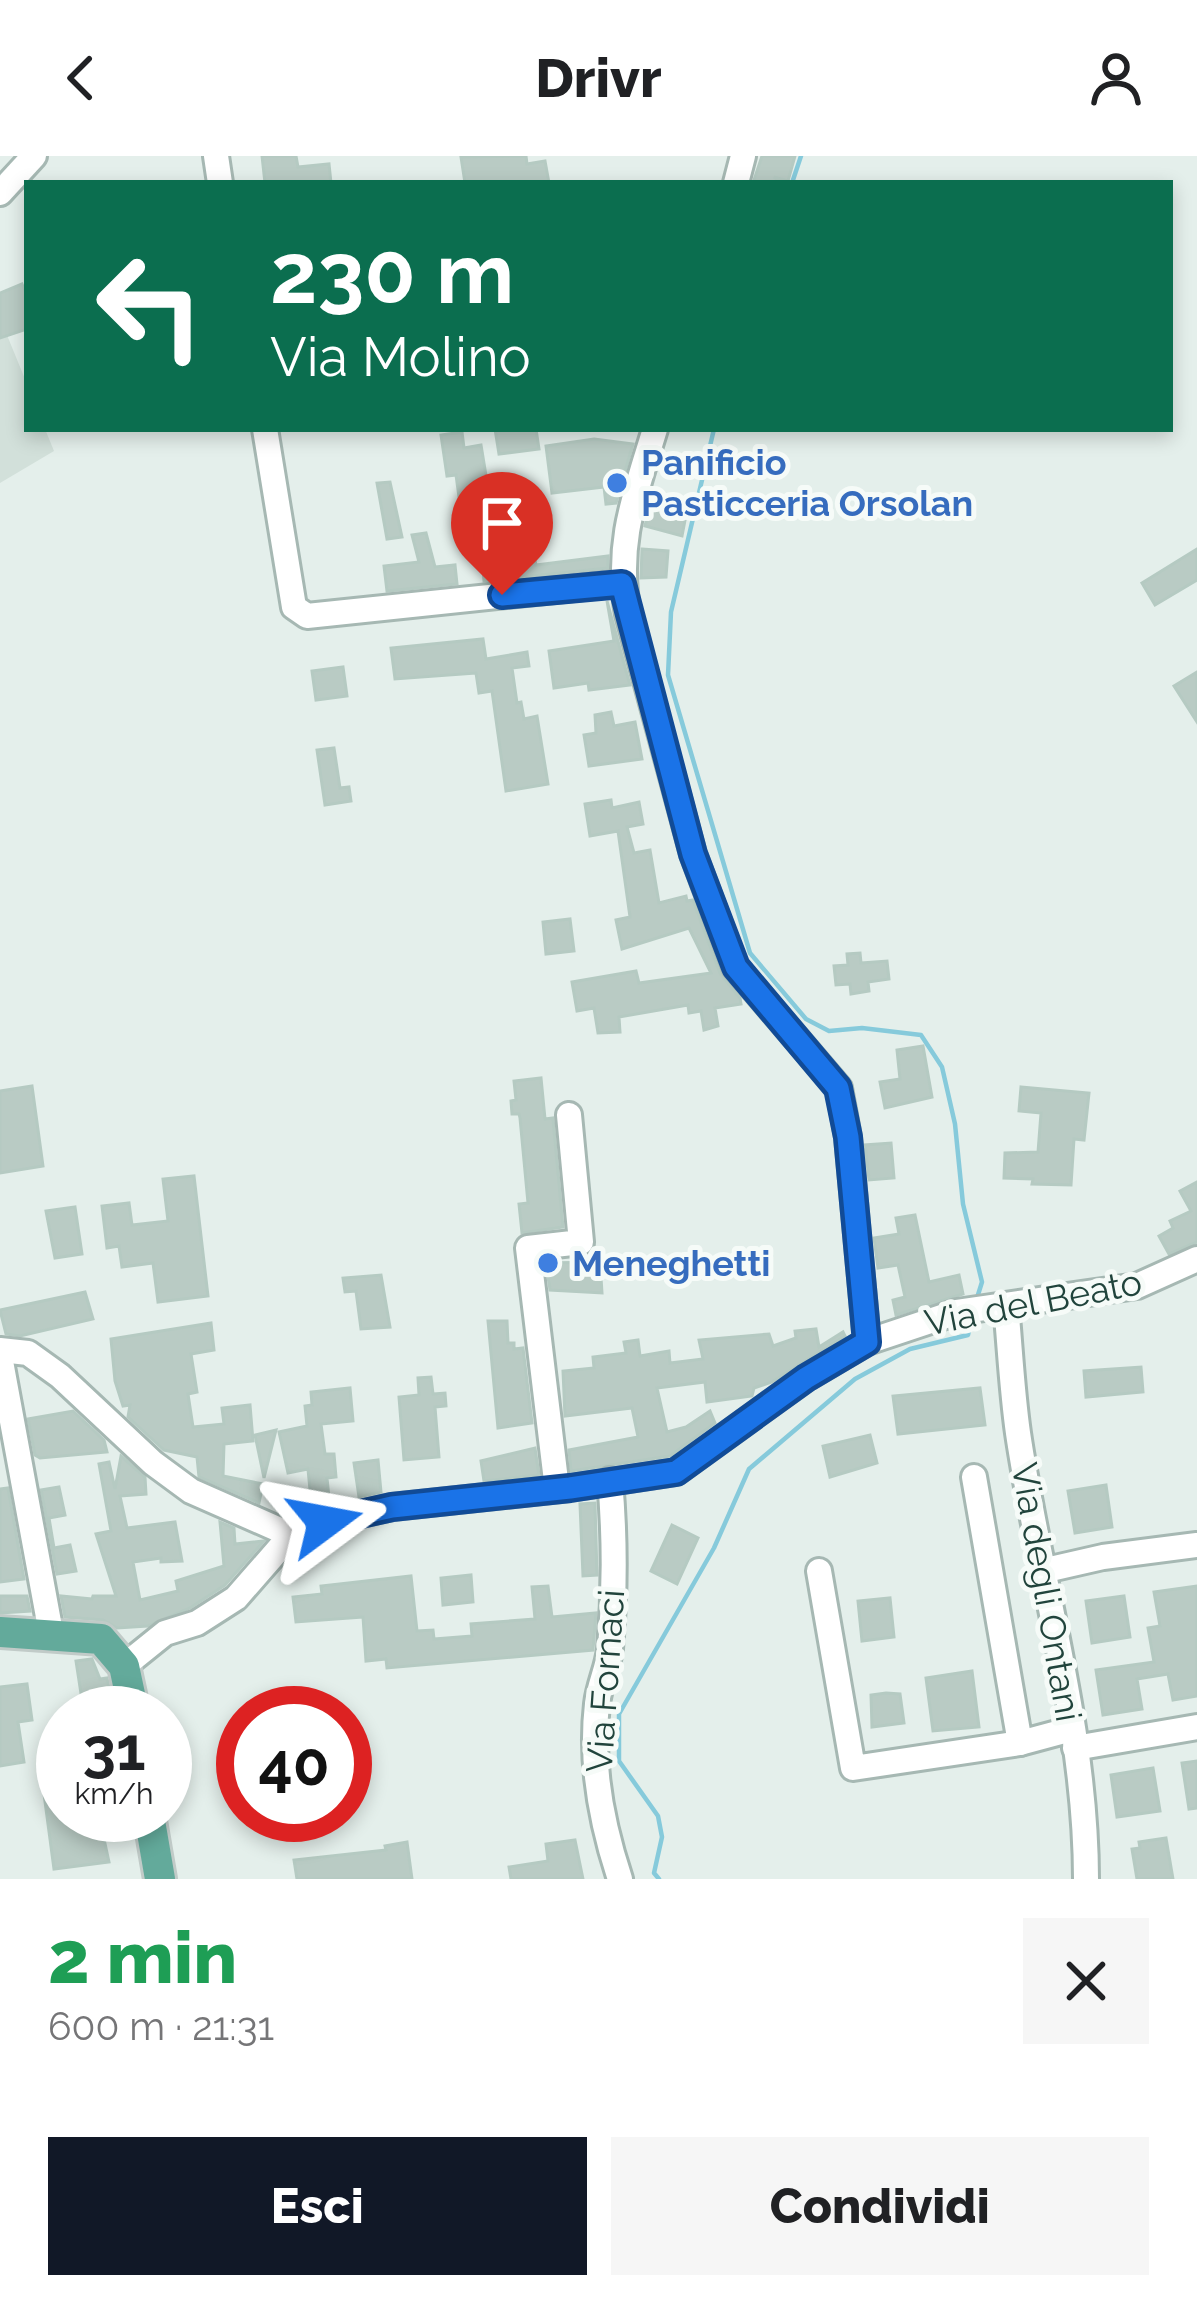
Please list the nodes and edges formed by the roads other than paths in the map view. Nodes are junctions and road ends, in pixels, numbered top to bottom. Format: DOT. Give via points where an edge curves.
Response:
graph roads {
  1 [pos="34,156"];
  2 [pos="0,193"];
  3 [pos="265,432"];
  4 [pos="654,432"];
  5 [pos="622,584"];
  6 [pos="569,1115"];
  7 [pos="1197,1258"];
  8 [pos="996,1306"];
  9 [pos="867,1342"];
  10 [pos="0,1353"];
  11 [pos="974,1477"];
  12 [pos="610,1480"];
  13 [pos="556,1489"];
  14 [pos="291,1535"];
  15 [pos="1197,1546"];
  16 [pos="1046,1570"];
  17 [pos="819,1571"];
  18 [pos="0,1632"];
  19 [pos="51,1633"];
  20 [pos="165,1633"];
  21 [pos="101,1639"];
  22 [pos="124,1666"];
  23 [pos="128,1686"];
  24 [pos="1197,1726"];
  25 [pos="1074,1739"];
  26 [pos="1020,1743"];
  27 [pos="154,1842"];
  28 [pos="160,1879"];
  29 [pos="620,1879"];
  30 [pos="1086,1879"];
  1 -- 2 [label="street"];
  3 -- 5 [label="street" via="294,607 307,616"];
  4 -- 5 [label="street" via="623,533"];
  5 -- 9 [label="street" via="693,854 736,967 838,1088"];
  6 -- 13 [label="street" via="581,1242 528,1248"];
  7 -- 8 [label="street, Via del Beato" via="1137,1286"];
  8 -- 9 [label="street, Via del Beato"];
  8 -- 16 [label="street, Via degli Ontani"];
  9 -- 12 [label="street, Via del Beato" via="676,1472"];
  10 -- 14 [label="street" via="28,1353 191,1491"];
  10 -- 19 [label="street"];
  11 -- 26 [label="street"];
  12 -- 13 [label="street, Via del Beato"];
  12 -- 29 [label="street, Via Fornaci" via="613,1599 596,1766"];
  13 -- 14 [label="street, Via del Beato" via="392,1507"];
  14 -- 20 [label="street" via="236,1598"];
  15 -- 16 [label="street"];
  16 -- 25 [label="street, Via degli Ontani"];
  17 -- 26 [label="street" via="853,1768"];
  18 -- 19 [label="main road"];
  19 -- 21 [label="main road"];
  20 -- 21 [label="street"];
  20 -- 22 [label="street"];
  21 -- 22 [label="main road"];
  22 -- 23 [label="main road"];
  24 -- 25 [label="street"];
  25 -- 26 [label="street"];
  25 -- 30 [label="street, Via degli Ontani"];
  27 -- 28 [label="main road"];
}
